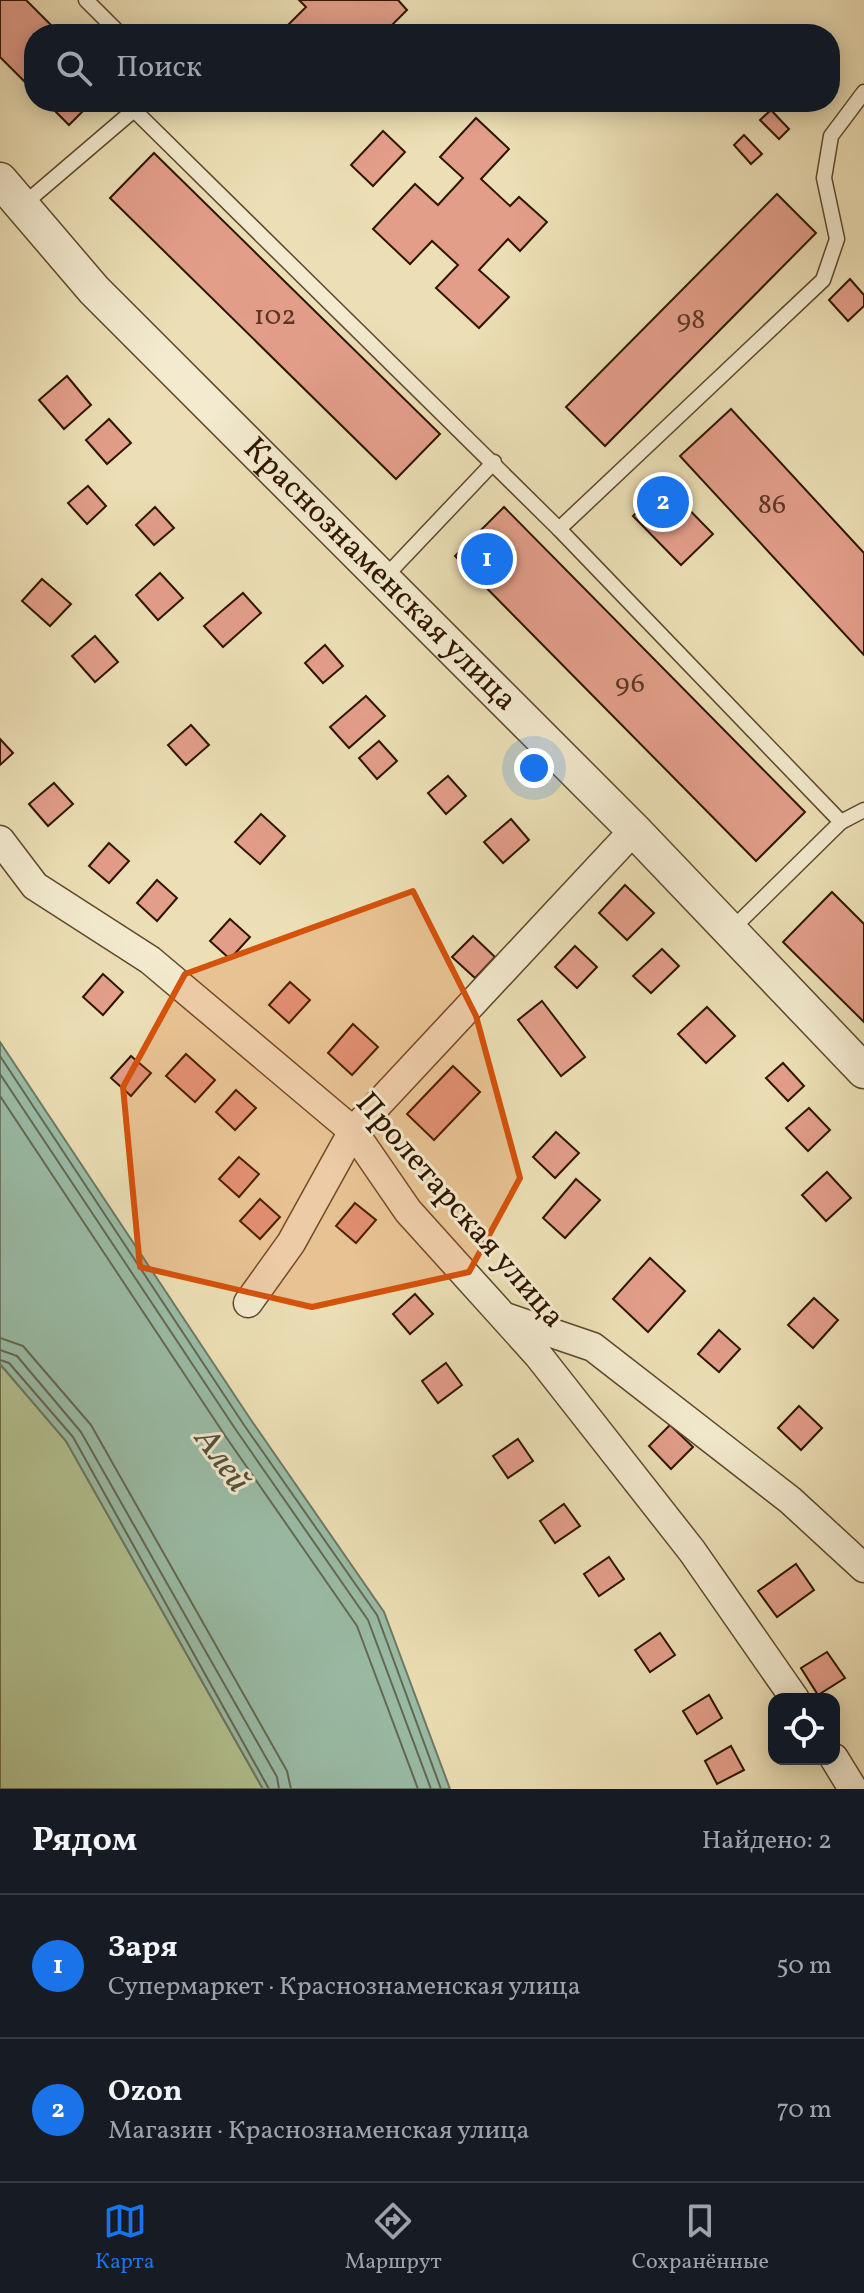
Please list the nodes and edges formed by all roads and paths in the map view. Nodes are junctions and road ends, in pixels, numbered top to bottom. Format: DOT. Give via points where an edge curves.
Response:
graph roads {
  1 [pos="86,0"];
  2 [pos="110,24"];
  3 [pos="864,92"];
  4 [pos="129,112"];
  5 [pos="142,112"];
  6 [pos="0,180"];
  7 [pos="24,204"];
  8 [pos="494,462"];
  9 [pos="559,529"];
  10 [pos="383,579"];
  11 [pos="864,810"];
  12 [pos="841,822"];
  13 [pos="634,830"];
  14 [pos="0,840"];
  15 [pos="730,931"];
  16 [pos="864,1071"];
  17 [pos="353,1131"];
  18 [pos="248,1303"];
  19 [pos="504,1317"];
  20 [pos="864,1568"];
  21 [pos="791,1693"];
  22 [pos="838,1765"];
  23 [pos="853,1789"];
  1 -- 2 [label="lane"];
  3 -- 9 [label="lane" via="831,136 824,178 837,239 823,280"];
  4 -- 7 [label="lane"];
  5 -- 8 [label="lane"];
  6 -- 7 [label="street, Краснознаменская улица"];
  7 -- 10 [label="street, Краснознаменская улица" via="94,290"];
  8 -- 9 [label="lane"];
  8 -- 10 [label="lane"];
  9 -- 12 [label="lane"];
  10 -- 13 [label="street, Краснознаменская улица"];
  11 -- 12 [label="lane"];
  12 -- 15 [label="lane"];
  13 -- 15 [label="street, Краснознаменская улица"];
  13 -- 17 [label="street"];
  14 -- 17 [label="street, Пролетарская улица" via="35,886 150,960"];
  15 -- 16 [label="street, Краснознаменская улица"];
  17 -- 18 [label="street" via="291,1243"];
  17 -- 19 [label="street, Пролетарская улица" via="408,1211"];
  19 -- 20 [label="street" via="593,1347 790,1500"];
  19 -- 21 [label="street, Пролетарская улица" via="692,1551"];
  22 -- 23 [label="street"];
}
